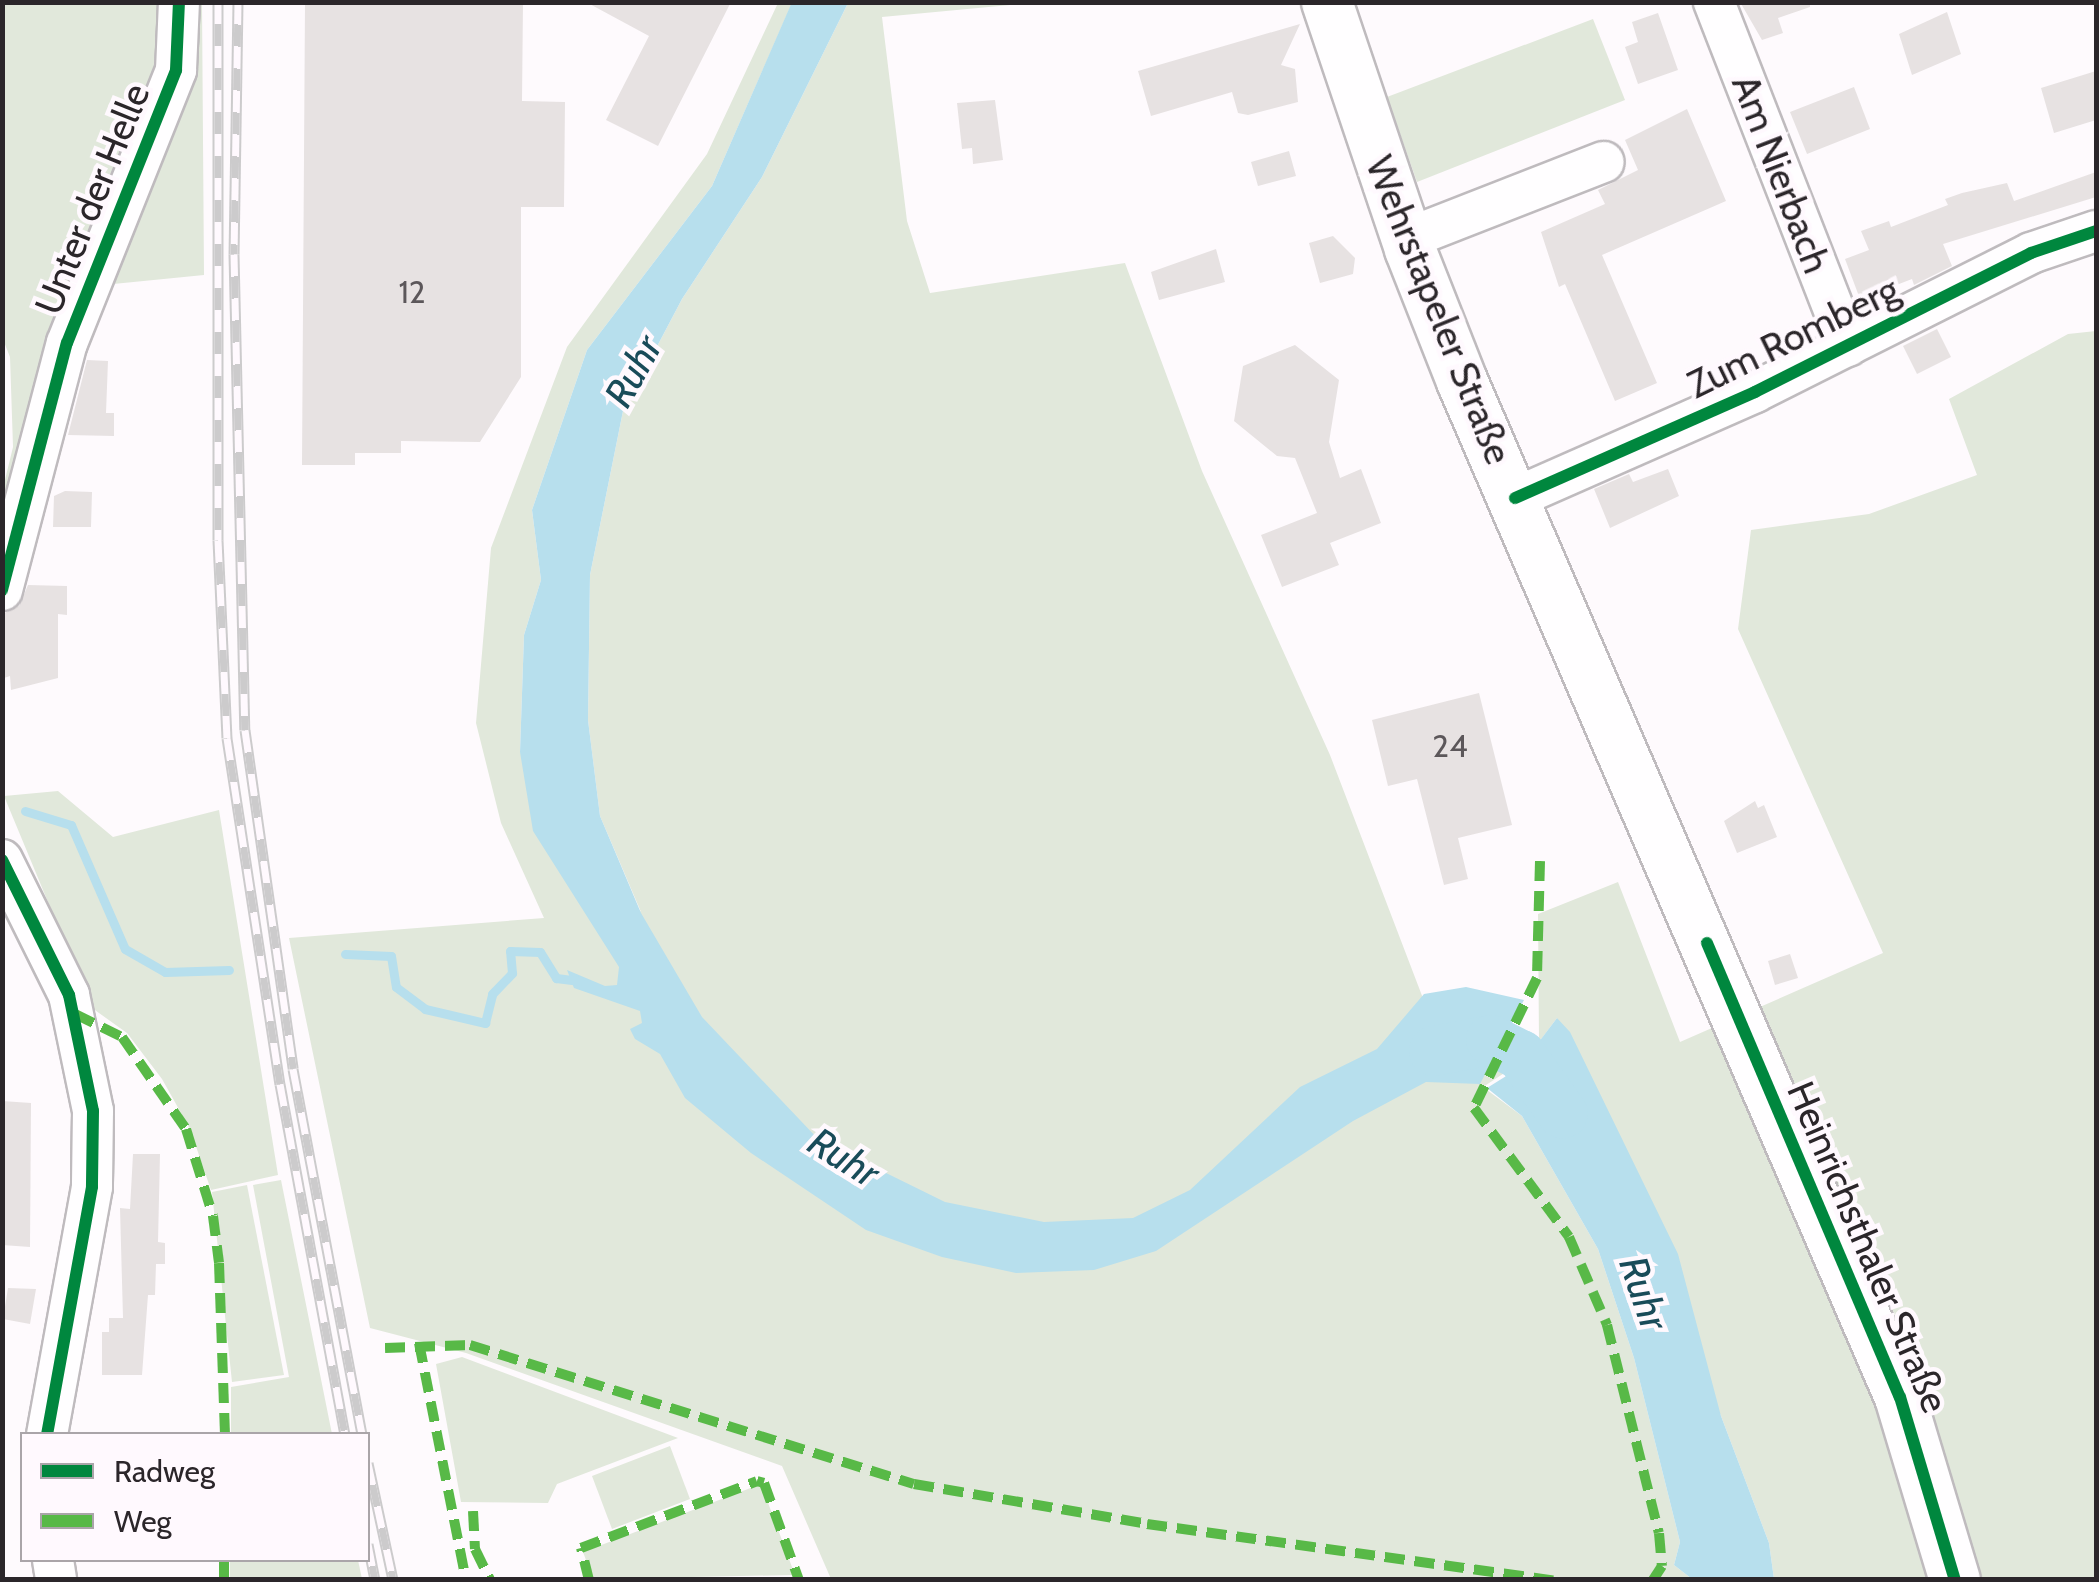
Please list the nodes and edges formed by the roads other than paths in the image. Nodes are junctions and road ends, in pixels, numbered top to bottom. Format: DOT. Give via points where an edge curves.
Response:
graph roads {
  1 [pos="180,2"];
  2 [pos="1327,2"];
  3 [pos="1714,2"];
  4 [pos="1604,162"];
  5 [pos="2096,232"];
  6 [pos="1406,238"];
  7 [pos="1848,346"];
  8 [pos="1515,498"];
  9 [pos="2,590"];
  10 [pos="2,860"];
  11 [pos="14,916"];
  12 [pos="1707,944"];
  13 [pos="47,1432"];
  14 [pos="1955,1580"];
  1 -- 9 [label="street, Unter der Helle" via="176,70 67,343"];
  2 -- 6 [label="main road, Wehrstapeler Straße"];
  3 -- 7 [label="street, Am Nierbach"];
  4 -- 6 [label="street"];
  5 -- 7 [label="street, Zum Romberg" via="2030,253"];
  6 -- 8 [label="main road, Wehrstapeler Straße"];
  7 -- 8 [label="street, Zum Romberg"];
  8 -- 12 [label="main road, Wehrstapeler Straße"];
  10 -- 11 [label="street"];
  11 -- 13 [label="street" via="69,995 93,1110 92,1187"];
  12 -- 14 [label="main road, Heinrichsthaler Straße" via="1900,1397"];
}
